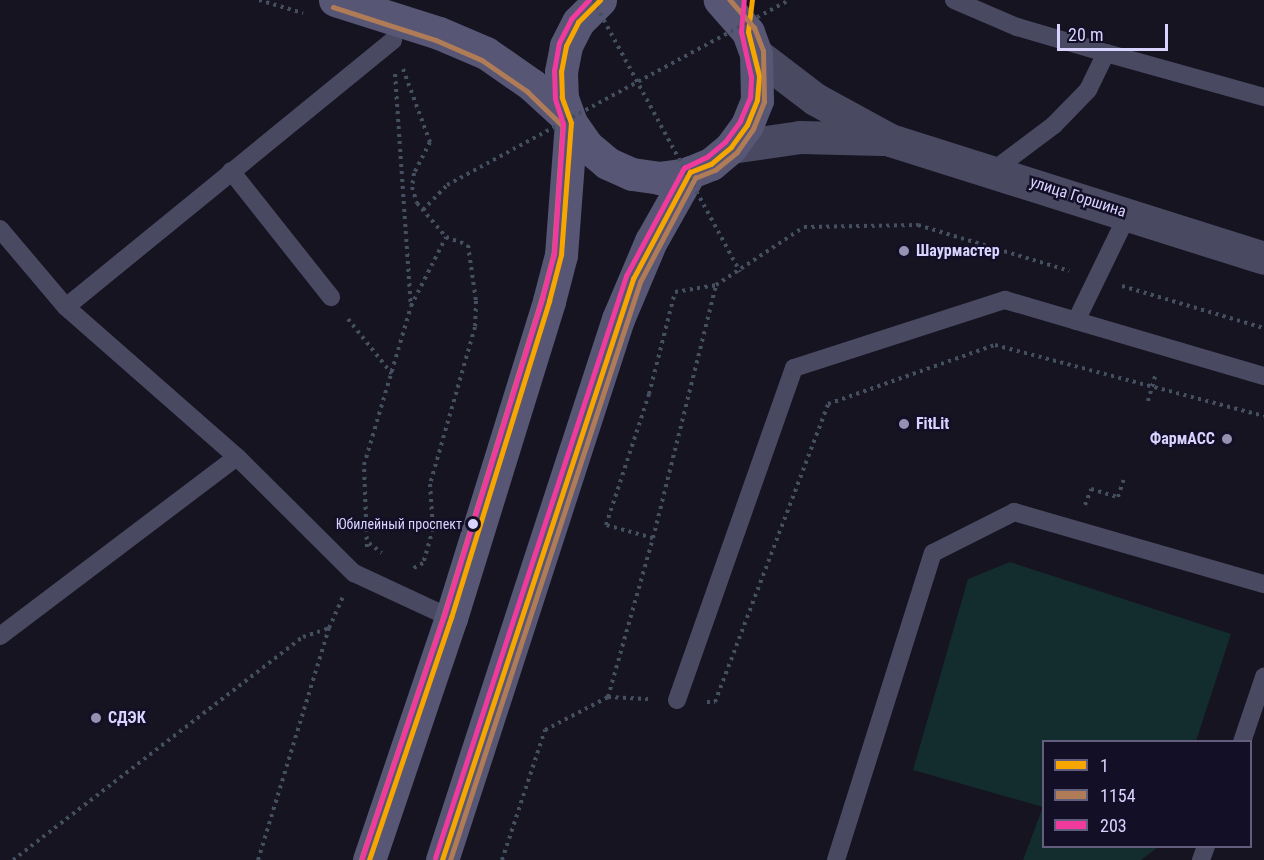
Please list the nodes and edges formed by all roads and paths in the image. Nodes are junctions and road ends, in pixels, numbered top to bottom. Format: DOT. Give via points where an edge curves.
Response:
graph roads {
  1 [pos="334,0"];
  2 [pos="593,0"];
  3 [pos="600,0"];
  4 [pos="720,0"];
  5 [pos="752,0"];
  6 [pos="789,0"];
  7 [pos="954,0"];
  8 [pos="393,40"];
  9 [pos="752,43"];
  10 [pos="1106,53"];
  11 [pos="637,82"];
  12 [pos="1264,97"];
  13 [pos="570,121"];
  14 [pos="890,140"];
  15 [pos="731,147"];
  16 [pos="994,170"];
  17 [pos="231,171"];
  18 [pos="690,172"];
  19 [pos="423,210"];
  20 [pos="1128,214"];
  21 [pos="0,229"];
  22 [pos="446,237"];
  23 [pos="1264,258"];
  24 [pos="740,272"];
  25 [pos="1097,279"];
  26 [pos="716,285"];
  27 [pos="331,297"];
  28 [pos="66,307"];
  29 [pos="1076,321"];
  30 [pos="1264,328"];
  31 [pos="392,374"];
  32 [pos="1264,376"];
  33 [pos="1264,416"];
  34 [pos="237,458"];
  35 [pos="1124,478"];
  36 [pos="1090,489"];
  37 [pos="653,538"];
  38 [pos="369,543"];
  39 [pos="387,556"];
  40 [pos="406,569"];
  41 [pos="1264,584"];
  42 [pos="451,618"];
  43 [pos="329,628"];
  44 [pos="0,636"];
  45 [pos="1264,677"];
  46 [pos="608,697"];
  47 [pos="677,700"];
  48 [pos="1242,740"];
  49 [pos="13,860"];
  50 [pos="369,860"];
  51 [pos="442,860"];
  52 [pos="502,860"];
  53 [pos="836,860"];
  1 -- 13 [label="main road" via="440,33 486,53 532,85"];
  2 -- 11 [label="path, bridge"];
  3 -- 13 [label="main road" via="578,22 566,46 562,98"];
  4 -- 9 [label="main road"];
  5 -- 9 [label="main road"];
  6 -- 11 [label="path, bridge"];
  7 -- 10 [label="lane" via="1017,27"];
  8 -- 17 [label="lane"];
  8 -- 19 [label="path" via="430,142 414,173 412,187"];
  8 -- 22 [label="path" via="411,306"];
  9 -- 14 [label="street, улица Горшина" via="815,99"];
  9 -- 15 [label="main road" via="757,100 747,125"];
  10 -- 12 [label="lane"];
  10 -- 16 [label="lane" via="1088,90 1054,124"];
  11 -- 19 [label="path, bridge" via="447,185"];
  11 -- 24 [label="path, bridge"];
  13 -- 18 [label="main road" via="587,146 608,163 632,174 659,178"];
  13 -- 42 [label="main road" via="561,255"];
  14 -- 15 [label="street, улица Горшина" via="800,137"];
  14 -- 16 [label="street, улица Горшина"];
  15 -- 18 [label="main road" via="711,164"];
  16 -- 20 [label="street, улица Горшина"];
  17 -- 27 [label="lane"];
  17 -- 28 [label="lane"];
  18 -- 51 [label="main road" via="651,241 618,319"];
  19 -- 22 [label="path"];
  20 -- 23 [label="street, улица Горшина"];
  20 -- 25 [label="lane"];
  21 -- 28 [label="lane"];
  22 -- 40 [label="path" via="468,245 476,301 475,327 430,484 432,529 428,546 423,563"];
  24 -- 25 [label="path" via="804,227 918,225"];
  24 -- 26 [label="path"];
  25 -- 29 [label="lane"];
  25 -- 30 [label="path"];
  26 -- 37 [label="path"];
  26 -- 37 [label="path" via="675,292 649,394 606,525"];
  27 -- 31 [label="path"];
  28 -- 34 [label="lane"];
  29 -- 32 [label="lane"];
  29 -- 47 [label="lane" via="1005,300 794,368"];
  33 -- 47 [label="path" via="995,345 828,404 715,702"];
  34 -- 42 [label="lane" via="354,573"];
  34 -- 44 [label="lane"];
  35 -- 36 [label="path" via="1118,497"];
  37 -- 46 [label="path"];
  38 -- 39 [label="path"];
  41 -- 53 [label="lane" via="1014,513 933,553"];
  42 -- 50 [label="main road"];
  43 -- 49 [label="path" via="303,637"];
  45 -- 48 [label="lane"];
  46 -- 47 [label="path"];
  46 -- 52 [label="path" via="545,730"];
}
